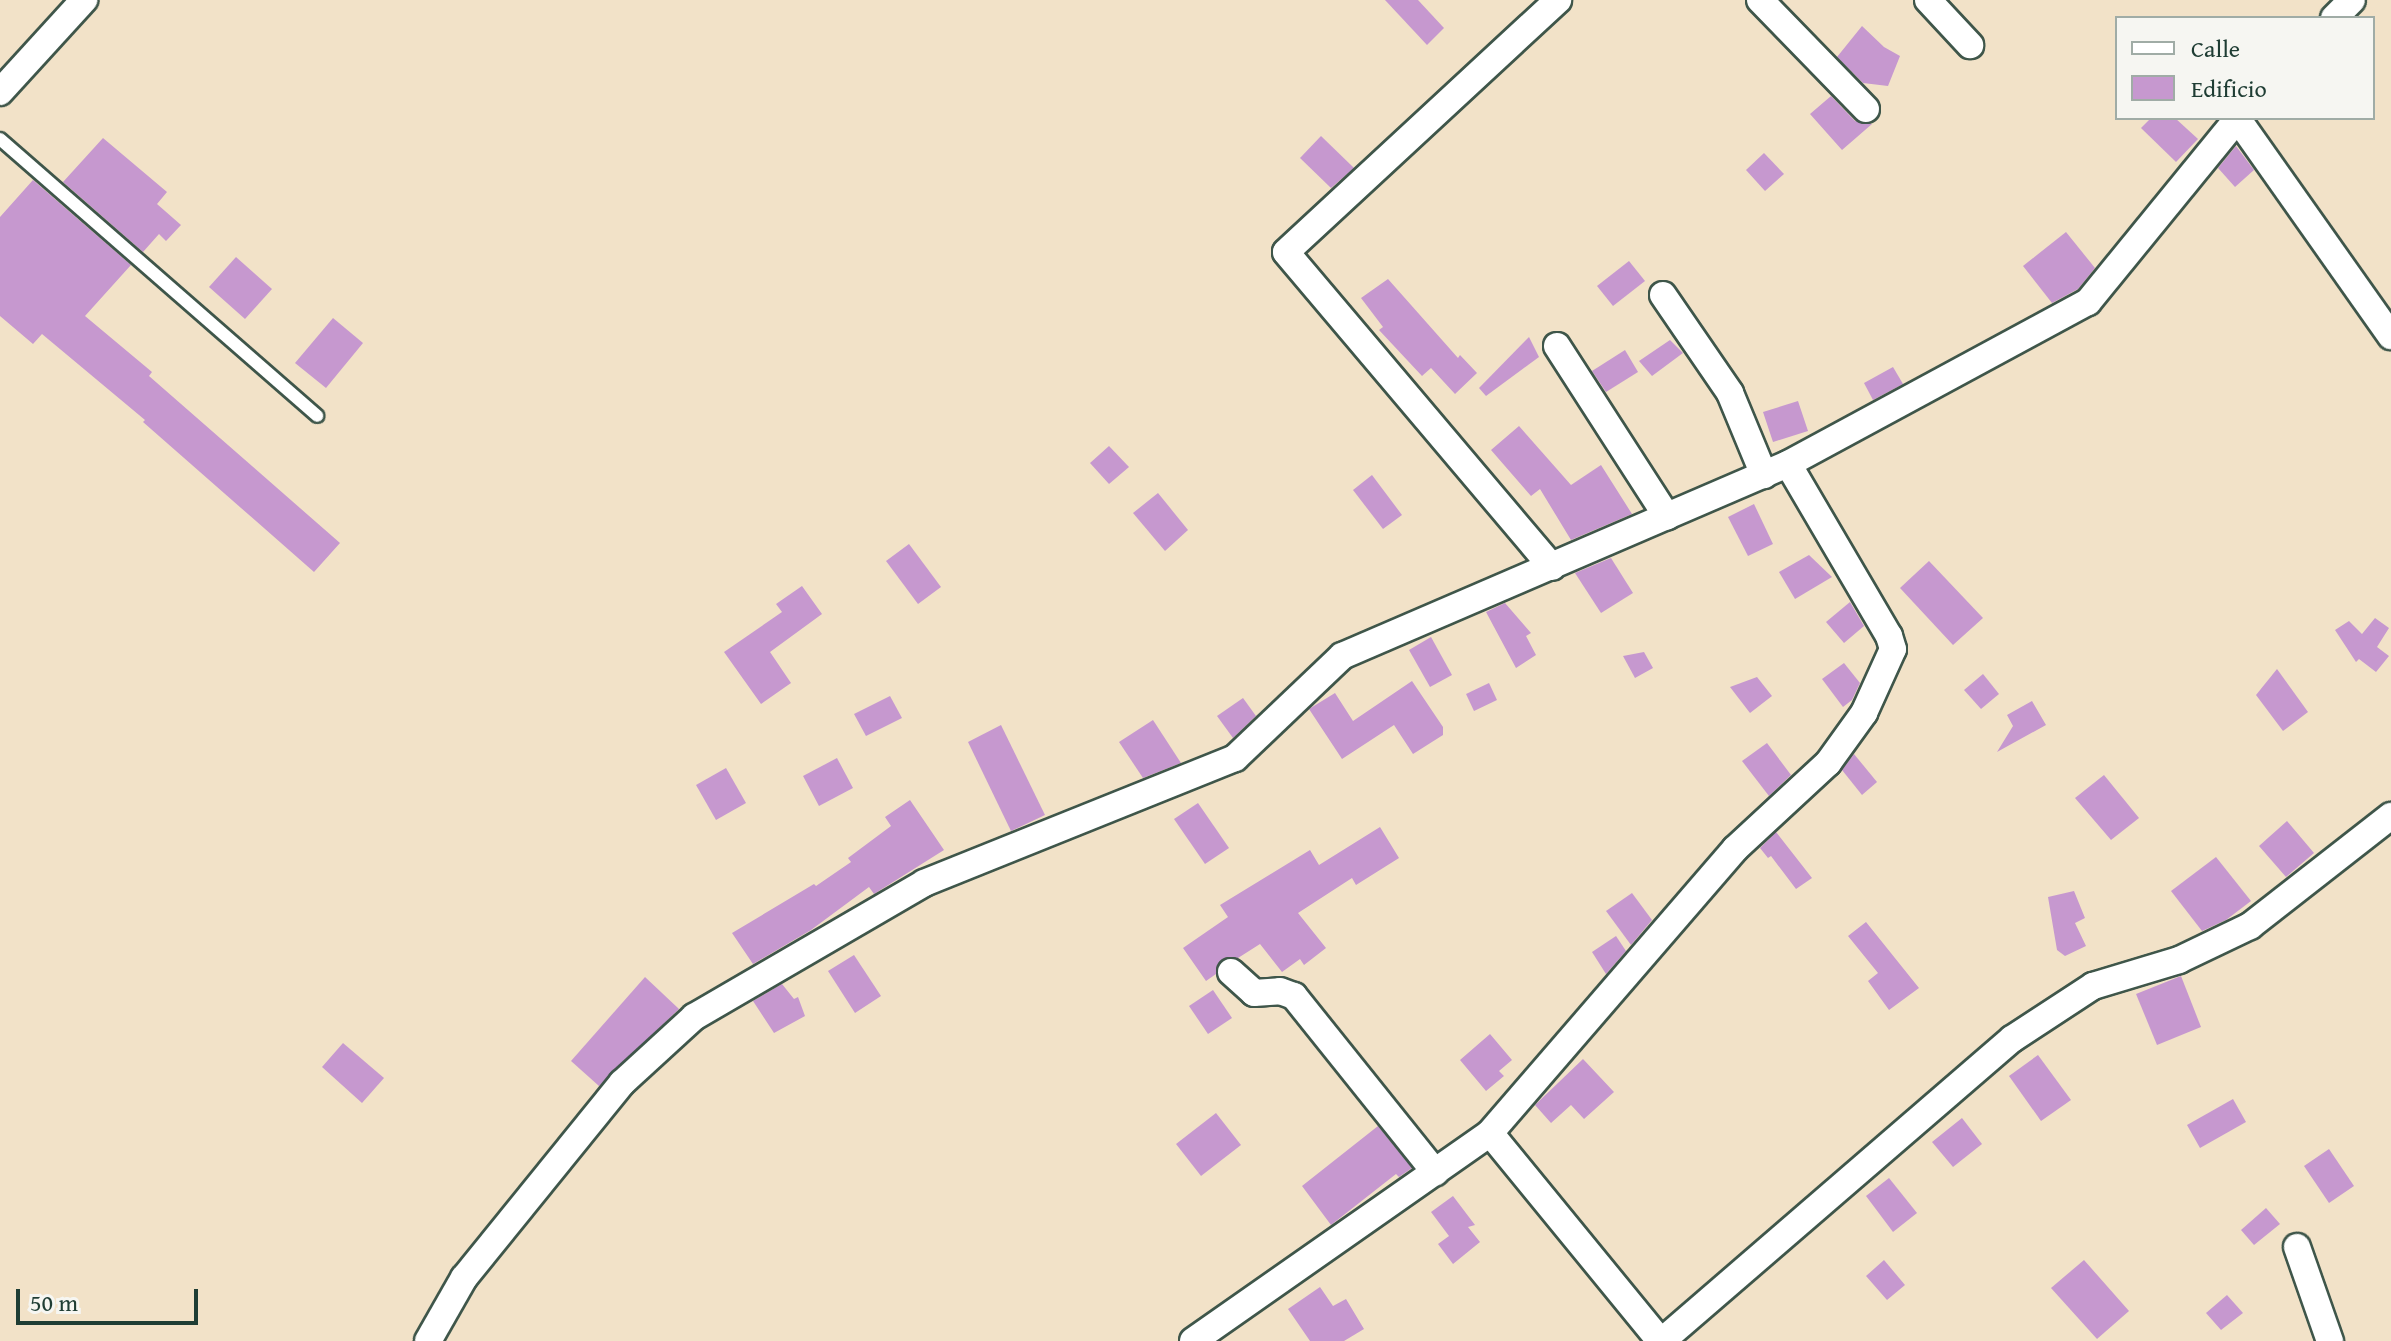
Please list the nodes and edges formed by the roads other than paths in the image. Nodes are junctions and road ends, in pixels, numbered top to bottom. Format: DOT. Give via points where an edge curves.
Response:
graph roads {
  1 [pos="84,0"];
  2 [pos="1558,0"];
  3 [pos="1760,0"];
  4 [pos="1928,0"];
  5 [pos="2352,0"];
  6 [pos="2336,16"];
  7 [pos="1970,45"];
  8 [pos="0,92"];
  9 [pos="1866,109"];
  10 [pos="2236,120"];
  11 [pos="2239,120"];
  12 [pos="0,139"];
  13 [pos="1663,295"];
  14 [pos="2391,336"];
  15 [pos="1557,346"];
  16 [pos="317,416"];
  17 [pos="1776,470"];
  18 [pos="1667,517"];
  19 [pos="1552,567"];
  20 [pos="2391,816"];
  21 [pos="1231,972"];
  22 [pos="1490,1133"];
  23 [pos="1435,1172"];
  24 [pos="2297,1247"];
  25 [pos="428,1341"];
  26 [pos="1193,1341"];
  27 [pos="1661,1341"];
  28 [pos="2330,1341"];
  1 -- 8 [label="street"];
  2 -- 19 [label="street" via="1286,252"];
  3 -- 9 [label="street"];
  4 -- 7 [label="street"];
  5 -- 6 [label="street"];
  10 -- 17 [label="street" via="2088,302"];
  11 -- 14 [label="street"];
  12 -- 16 [label="lane"];
  13 -- 17 [label="street"];
  15 -- 18 [label="street"];
  17 -- 18 [label="street"];
  17 -- 22 [label="street" via="1893,649 1864,713 1828,763 1735,849"];
  18 -- 19 [label="street"];
  19 -- 25 [label="street" via="1342,656 1235,758 924,883 694,1017 622,1083 464,1278"];
  20 -- 27 [label="street" via="2250,926 2179,960 2093,986 2012,1039"];
  21 -- 23 [label="street" via="1254,993 1294,996"];
  22 -- 23 [label="street"];
  22 -- 27 [label="street"];
  23 -- 26 [label="street"];
  24 -- 28 [label="street"];
}
